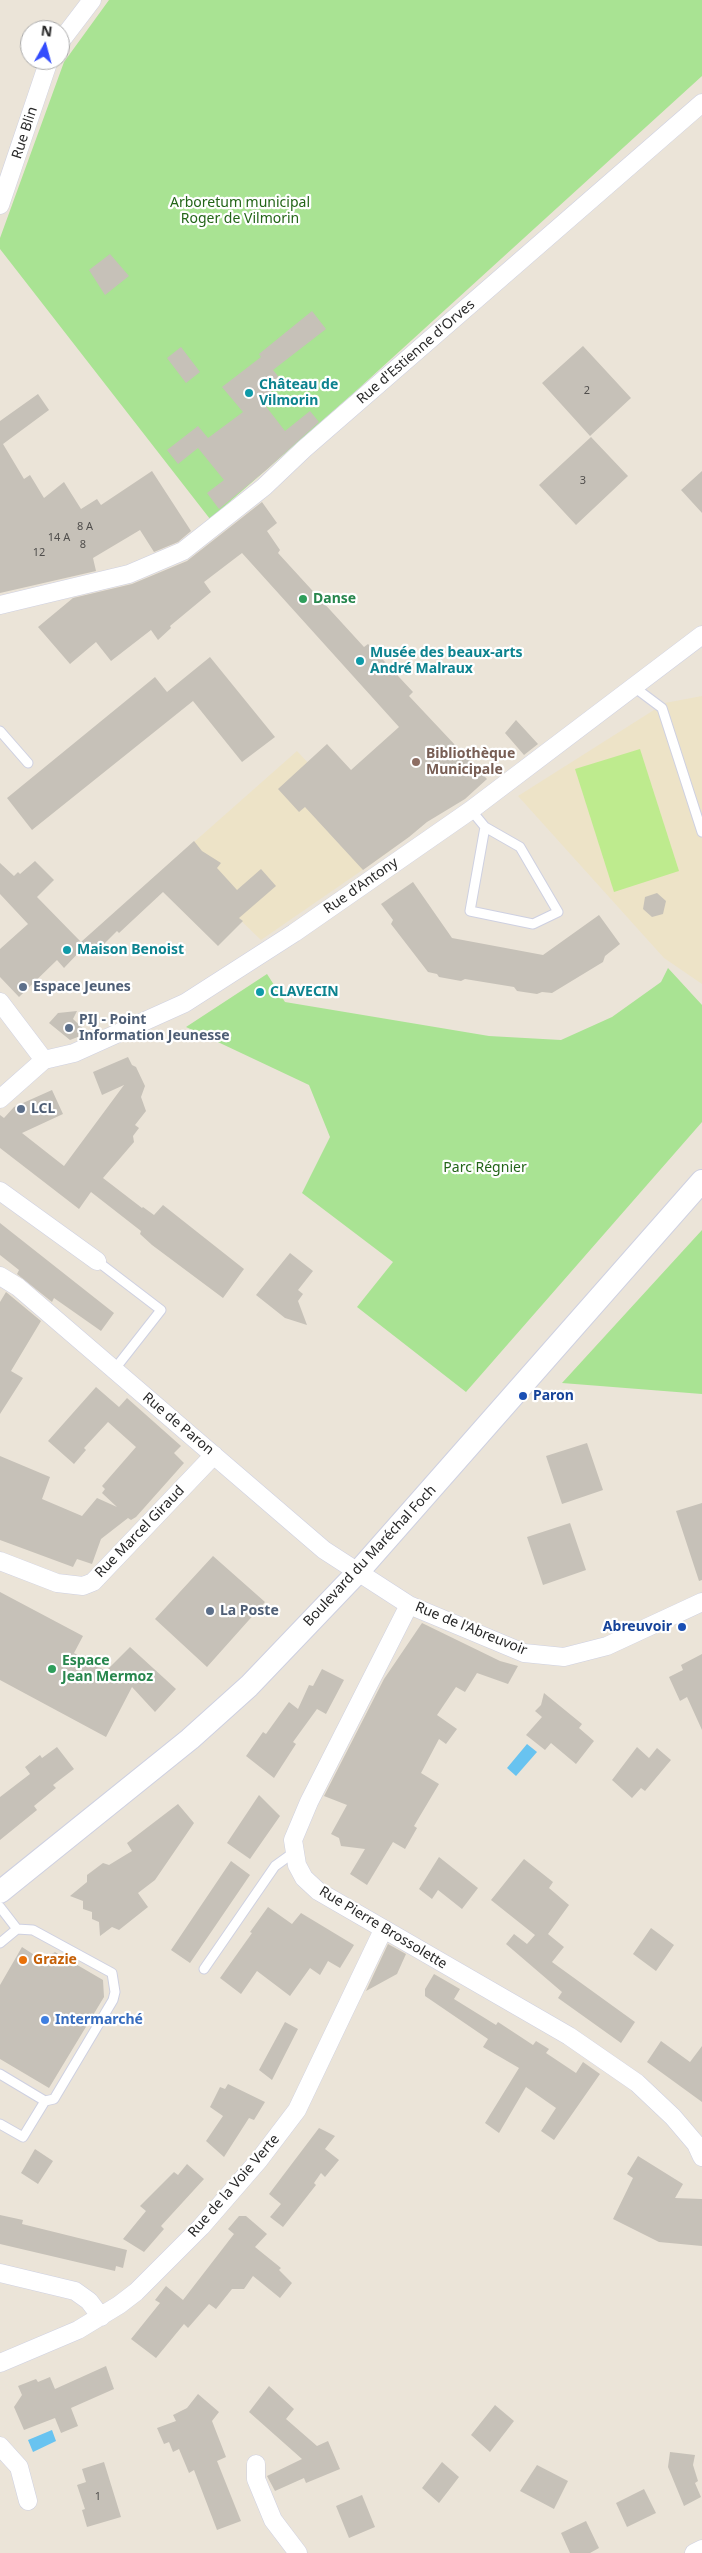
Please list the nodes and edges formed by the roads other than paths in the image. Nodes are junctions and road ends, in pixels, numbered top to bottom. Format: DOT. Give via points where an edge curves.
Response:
graph roads {
  1 [pos="92,0"];
  2 [pos="70,29"];
  3 [pos="45,70"];
  4 [pos="702,104"];
  5 [pos="3,186"];
  6 [pos="0,205"];
  7 [pos="0,605"];
  8 [pos="702,635"];
  9 [pos="634,688"];
  10 [pos="0,732"];
  11 [pos="28,763"];
  12 [pos="471,810"];
  13 [pos="485,827"];
  14 [pos="702,832"];
  15 [pos="0,1002"];
  16 [pos="44,1060"];
  17 [pos="0,1099"];
  18 [pos="702,1181"];
  19 [pos="0,1191"];
  20 [pos="97,1261"];
  21 [pos="0,1276"];
  22 [pos="114,1370"];
  23 [pos="214,1455"];
  24 [pos="0,1561"];
  25 [pos="358,1572"];
  26 [pos="702,1602"];
  27 [pos="409,1605"];
  28 [pos="293,1852"];
  29 [pos="0,1892"];
  30 [pos="0,1907"];
  31 [pos="17,1930"];
  32 [pos="383,1930"];
  33 [pos="0,1944"];
  34 [pos="204,1969"];
  35 [pos="0,2074"];
  36 [pos="45,2101"];
  37 [pos="0,2124"];
  38 [pos="700,2146"];
  39 [pos="0,2273"];
  40 [pos="102,2316"];
  41 [pos="0,2363"];
  42 [pos="0,2446"];
  43 [pos="256,2464"];
  44 [pos="28,2501"];
  45 [pos="702,2549"];
  46 [pos="298,2553"];
  47 [pos="694,2553"];
  1 -- 2 [label="street"];
  3 -- 5 [label="street, Rue Blin"];
  4 -- 7 [label="street, Rue d'Estienne d'Orves" via="264,487 183,551 129,574"];
  5 -- 6 [label="street, Rue Blin"];
  8 -- 9 [label="street, Rue d'Antony"];
  9 -- 12 [label="street, Rue d'Antony"];
  9 -- 14 [label="lane" via="662,708"];
  10 -- 11 [label="lane"];
  12 -- 13 [label="lane"];
  12 -- 16 [label="street, Rue d'Antony" via="294,933 185,1003 74,1053"];
  13 -- 13 [label="lane" via="470,912 533,924 558,912 520,847"];
  15 -- 16 [label="street"];
  16 -- 17 [label="street, Rue d'Antony"];
  18 -- 25 [label="street, Boulevard du Maréchal Foch"];
  19 -- 20 [label="street"];
  20 -- 22 [label="lane" via="161,1310"];
  21 -- 22 [label="street, Rue de Paron"];
  22 -- 23 [label="street, Rue de Paron"];
  23 -- 24 [label="street, Rue Marcel Giraud" via="93,1582 83,1586 57,1583"];
  23 -- 25 [label="street, Rue de Paron" via="324,1550"];
  25 -- 27 [label="street, Rue de l'Abreuvoir"];
  25 -- 29 [label="street, Boulevard du Maréchal Foch" via="249,1686 190,1739"];
  26 -- 27 [label="street, Rue de l'Abreuvoir" via="607,1646 564,1657 524,1653"];
  27 -- 28 [label="street" via="310,1802 293,1840"];
  28 -- 32 [label="street, Rue Pierre Brossolette" via="304,1878 318,1891"];
  28 -- 34 [label="lane" via="274,1866"];
  30 -- 31 [label="lane"];
  31 -- 33 [label="lane"];
  31 -- 36 [label="lane" via="33,1930 56,1941 112,1973 114,1982 113,2000 54,2098"];
  32 -- 38 [label="street, Rue Pierre Brossolette" via="569,2036 636,2083"];
  32 -- 40 [label="street, Rue de la Voie Verte" via="297,2110 287,2124 175,2253 136,2292"];
  35 -- 36 [label="lane"];
  36 -- 37 [label="lane" via="23,2137"];
  39 -- 40 [label="street" via="75,2291"];
  40 -- 41 [label="street, Rue de la Voie Verte" via="78,2330"];
  42 -- 44 [label="street" via="19,2467"];
  43 -- 46 [label="street" via="256,2479 273,2520"];
  45 -- 47 [label="street"];
}
